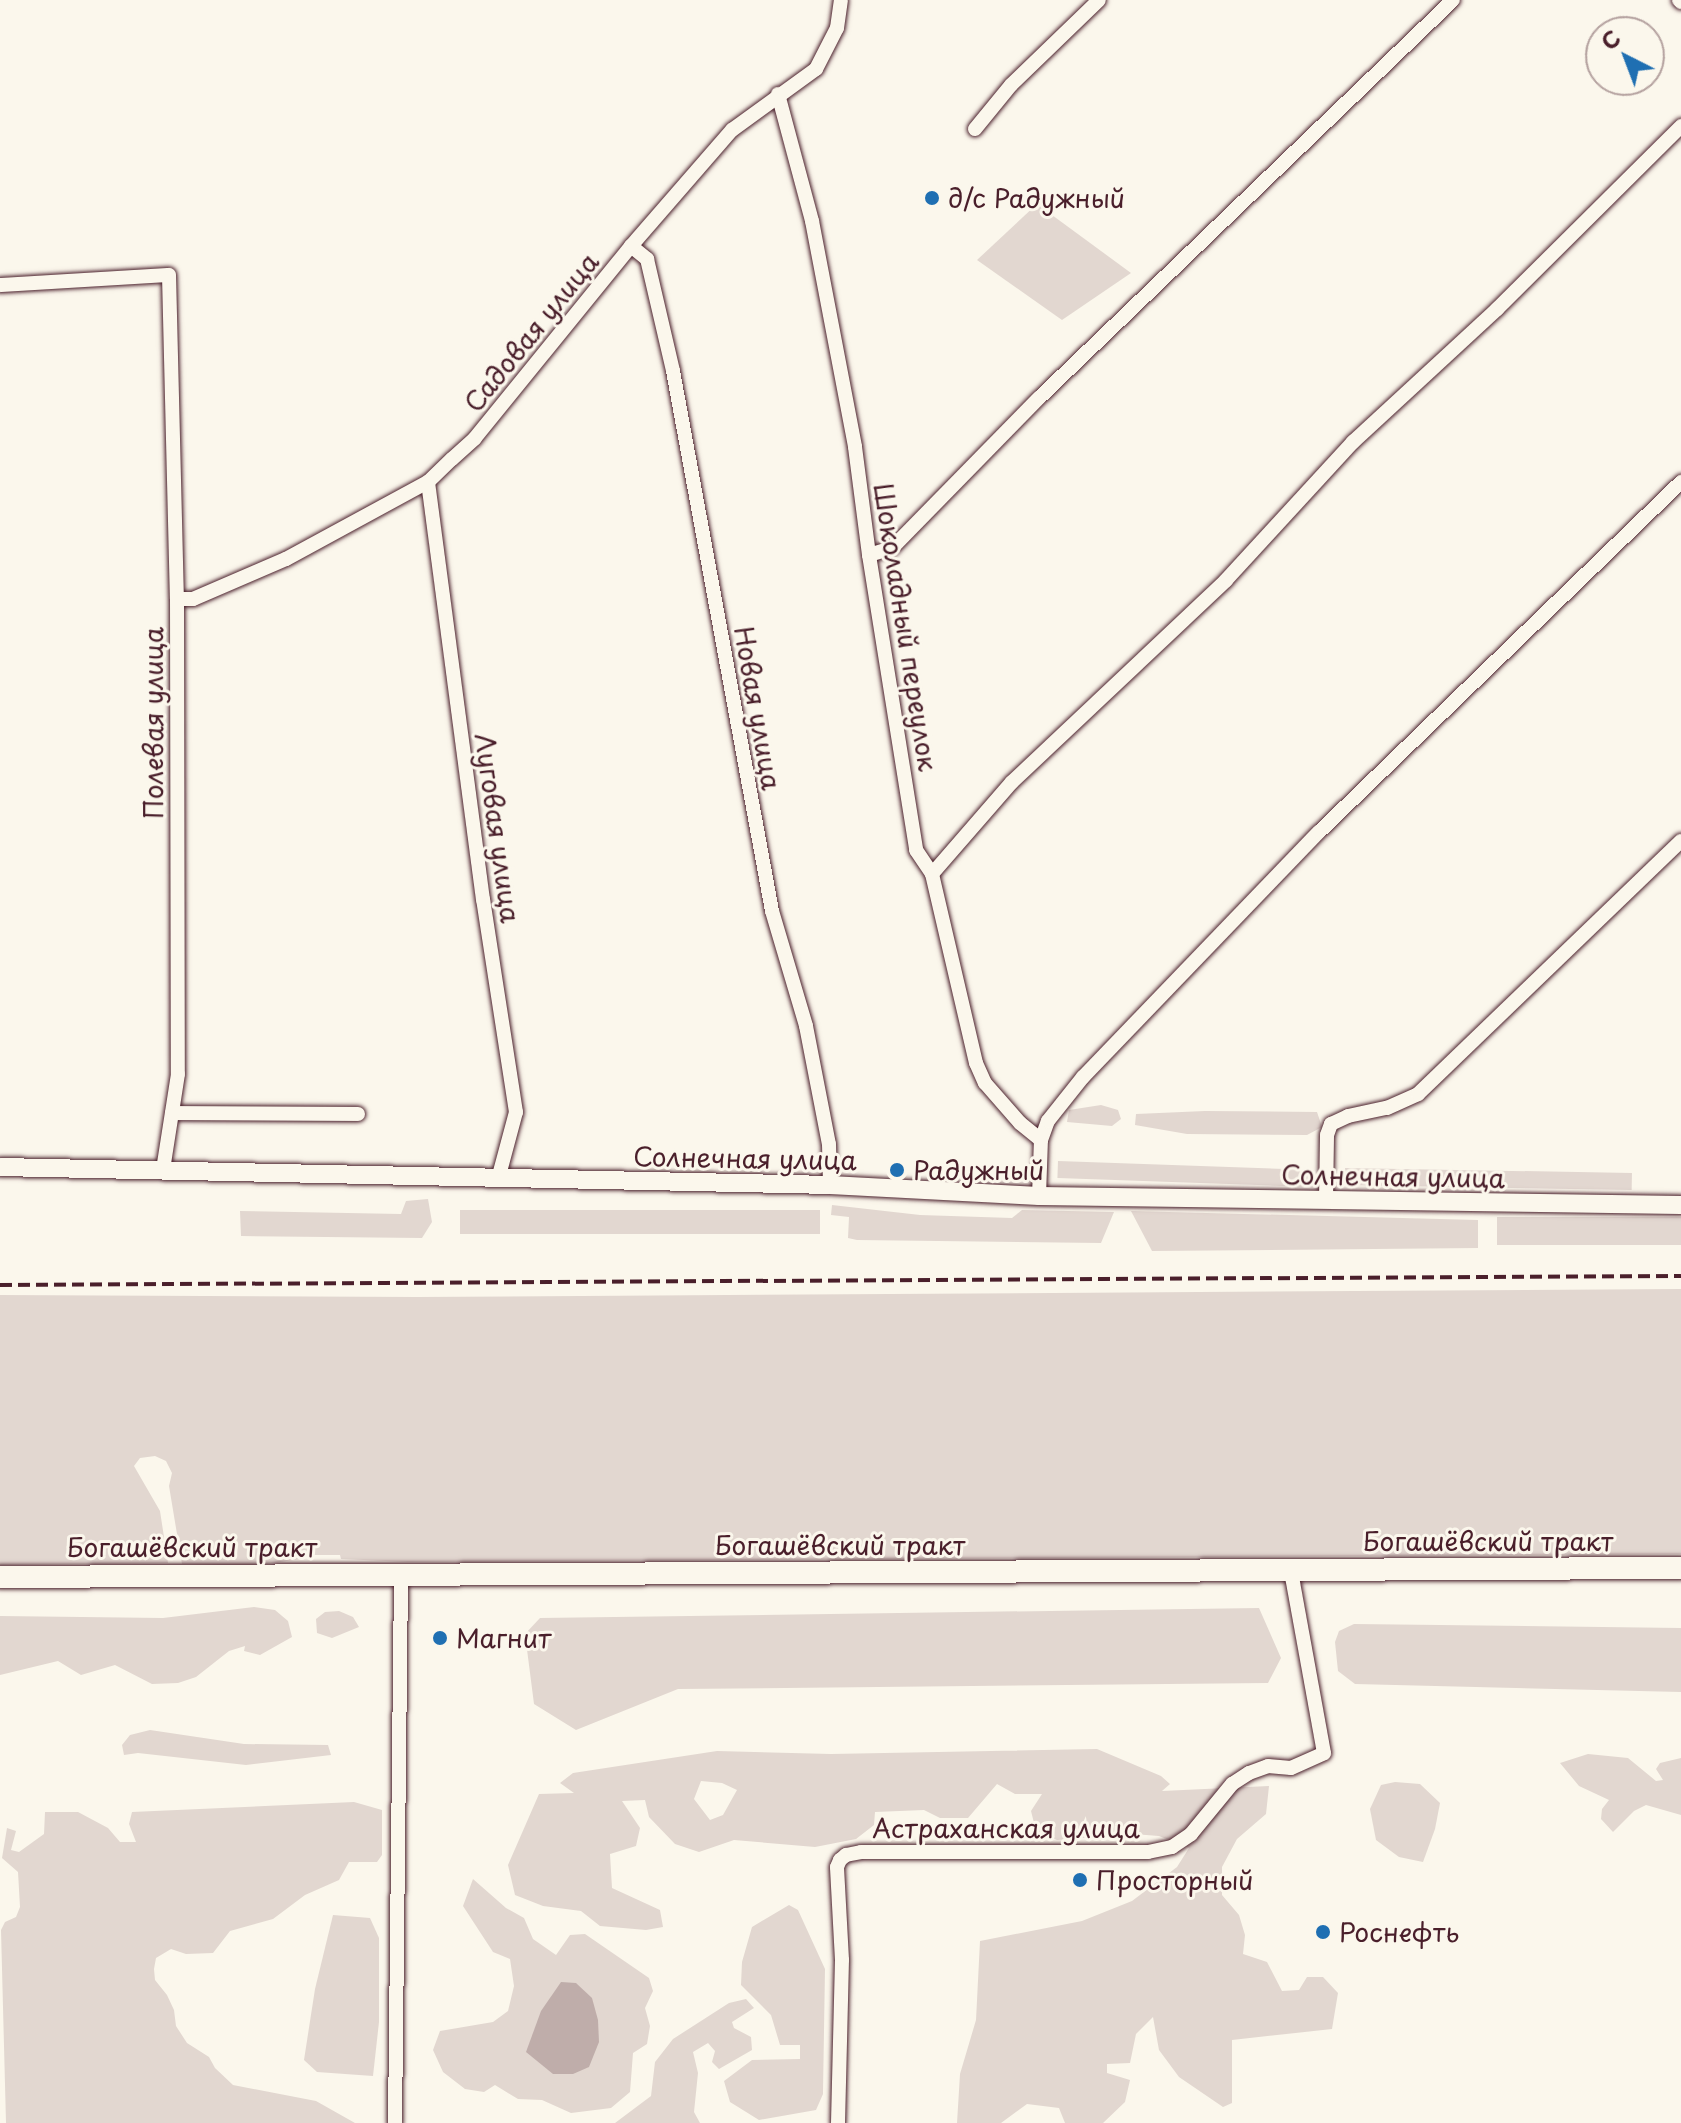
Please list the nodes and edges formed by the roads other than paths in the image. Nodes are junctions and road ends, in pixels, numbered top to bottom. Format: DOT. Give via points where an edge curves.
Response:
graph roads {
  1 [pos="841,0"];
  2 [pos="1099,0"];
  3 [pos="1453,0"];
  4 [pos="778,94"];
  5 [pos="1681,126"];
  6 [pos="975,129"];
  7 [pos="631,246"];
  8 [pos="0,285"];
  9 [pos="428,482"];
  10 [pos="1681,482"];
  11 [pos="869,555"];
  12 [pos="177,599"];
  13 [pos="1681,841"];
  14 [pos="932,874"];
  15 [pos="172,1113"];
  16 [pos="358,1114"];
  17 [pos="1041,1140"];
  18 [pos="0,1167"];
  19 [pos="163,1170"];
  20 [pos="498,1179"];
  21 [pos="830,1185"];
  22 [pos="1039,1196"];
  23 [pos="1326,1200"];
  24 [pos="1681,1205"];
  25 [pos="1681,1568"];
  26 [pos="1291,1571"];
  27 [pos="401,1576"];
  28 [pos="0,1577"];
  29 [pos="395,2123"];
  30 [pos="838,2123"];
  1 -- 4 [label="street, Садовая улица" via="837,28 816,69"];
  2 -- 6 [label="street" via="1011,85"];
  3 -- 11 [label="street" via="1039,398 892,548"];
  4 -- 7 [label="street, Садовая улица" via="732,130"];
  4 -- 11 [label="street, Шоколадный переулок" via="815,236 855,447"];
  5 -- 14 [label="street" via="1497,309 1353,442 1226,580 1012,782"];
  7 -- 9 [label="street, Садовая улица" via="475,438"];
  7 -- 21 [label="street, Новая улица" via="647,259 673,371 772,911 818,1085"];
  8 -- 12 [label="street, Полевая улица" via="169,275"];
  9 -- 12 [label="street, Садовая улица" via="286,559 193,599"];
  9 -- 20 [label="street, Луговая улица" via="516,1112"];
  10 -- 17 [label="street" via="1319,832 1052,1111"];
  11 -- 14 [label="street, Шоколадный переулок" via="916,850"];
  12 -- 15 [label="street, Полевая улица" via="178,1074"];
  13 -- 23 [label="street" via="1418,1094 1331,1124"];
  14 -- 17 [label="street, Шоколадный переулок" via="976,1063 985,1083"];
  15 -- 16 [label="street"];
  15 -- 19 [label="street, Полевая улица"];
  17 -- 22 [label="street"];
  18 -- 19 [label="street, Солнечная улица"];
  19 -- 20 [label="street, Солнечная улица"];
  20 -- 21 [label="street, Солнечная улица"];
  21 -- 22 [label="street, Солнечная улица"];
  22 -- 23 [label="street, Солнечная улица"];
  23 -- 24 [label="street, Солнечная улица"];
  25 -- 26 [label="main road, Богашёвский тракт"];
  26 -- 27 [label="main road, Богашёвский тракт"];
  26 -- 30 [label="street, Астраханская улица" via="1324,1753 1291,1768 1268,1766 1249,1773 1172,1847 1148,1852 846,1855 837,1867 842,1960"];
  27 -- 28 [label="main road, Богашёвский тракт"];
  27 -- 29 [label="street"];
}
